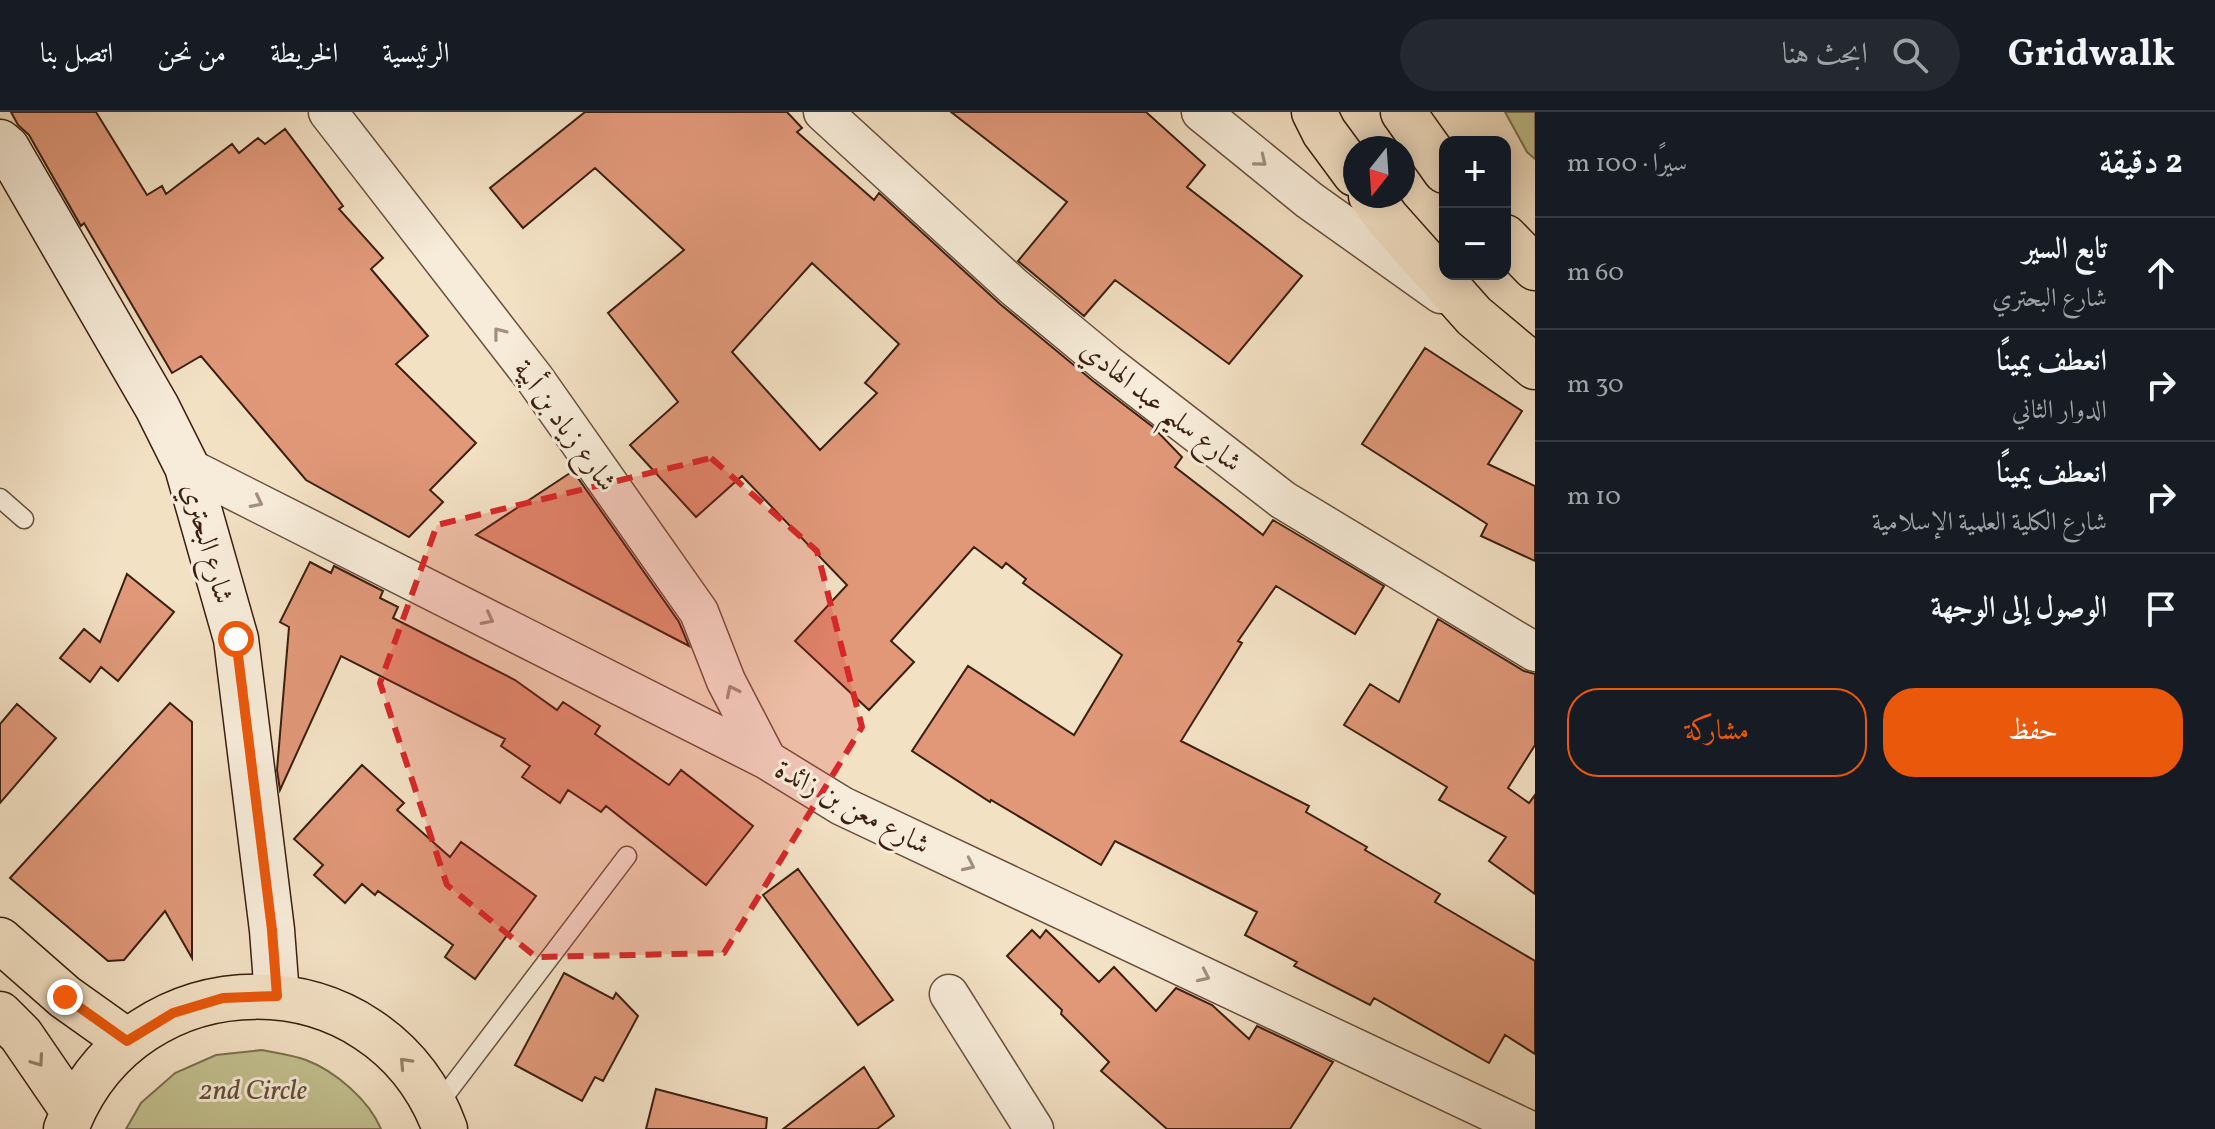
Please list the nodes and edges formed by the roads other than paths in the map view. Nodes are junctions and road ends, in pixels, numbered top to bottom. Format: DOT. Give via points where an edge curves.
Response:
graph roads {
  1 [pos="328,112"];
  2 [pos="823,112"];
  3 [pos="1201,112"];
  4 [pos="1314,112"];
  5 [pos="1403,112"];
  6 [pos="2,142"];
  7 [pos="1343,158"];
  8 [pos="1439,163"];
  9 [pos="1380,208"];
  10 [pos="1511,243"];
  11 [pos="1535,268"];
  12 [pos="1474,316"];
  13 [pos="1535,367"];
  14 [pos="187,467"];
  15 [pos="0,498"];
  16 [pos="24,519"];
  17 [pos="1535,652"];
  18 [pos="767,760"];
  19 [pos="627,856"];
  20 [pos="0,940"];
  21 [pos="949,994"];
  22 [pos="277,996"];
  23 [pos="0,1014"];
  24 [pos="127,1041"];
  25 [pos="441,1118"];
  26 [pos="69,1120"];
  27 [pos="1034,1129"];
  28 [pos="1527,1129"];
  18 -- 1 [label="street, شارع زياد بن أبية, one-way" via="726,681 699,612 535,379"];
  2 -- 17 [label="street, شارع سليم عبد الهادي" via="1014,287 1283,500"];
  3 -- 12 [label="street, one-way" via="1309,200"];
  4 -- 7 [label="main road"];
  5 -- 8 [label="main road"];
  6 -- 14 [label="street, شارع البحتري"];
  9 -- 12 [label="main road"];
  10 -- 11 [label="main road"];
  12 -- 13 [label="main road"];
  14 -- 18 [label="street, شارع معن بن زائدة, one-way"];
  14 -- 22 [label="street, شارع البحتري" via="236,639"];
  15 -- 16 [label="lane"];
  18 -- 28 [label="street, شارع معن بن زائدة, one-way" via="842,806"];
  19 -- 25 [label="lane"];
  20 -- 24 [label="main road" via="65,997"];
  21 -- 27 [label="street"];
  22 -- 24 [label="main road" via="223,998 198,1005 173,1013"];
  25 -- 22 [label="main road, one-way" via="409,1065 371,1031 326,1008"];
  23 -- 26 [label="main road, one-way" via="21,1035"];
  24 -- 26 [label="main road" via="96,1073"];
}
